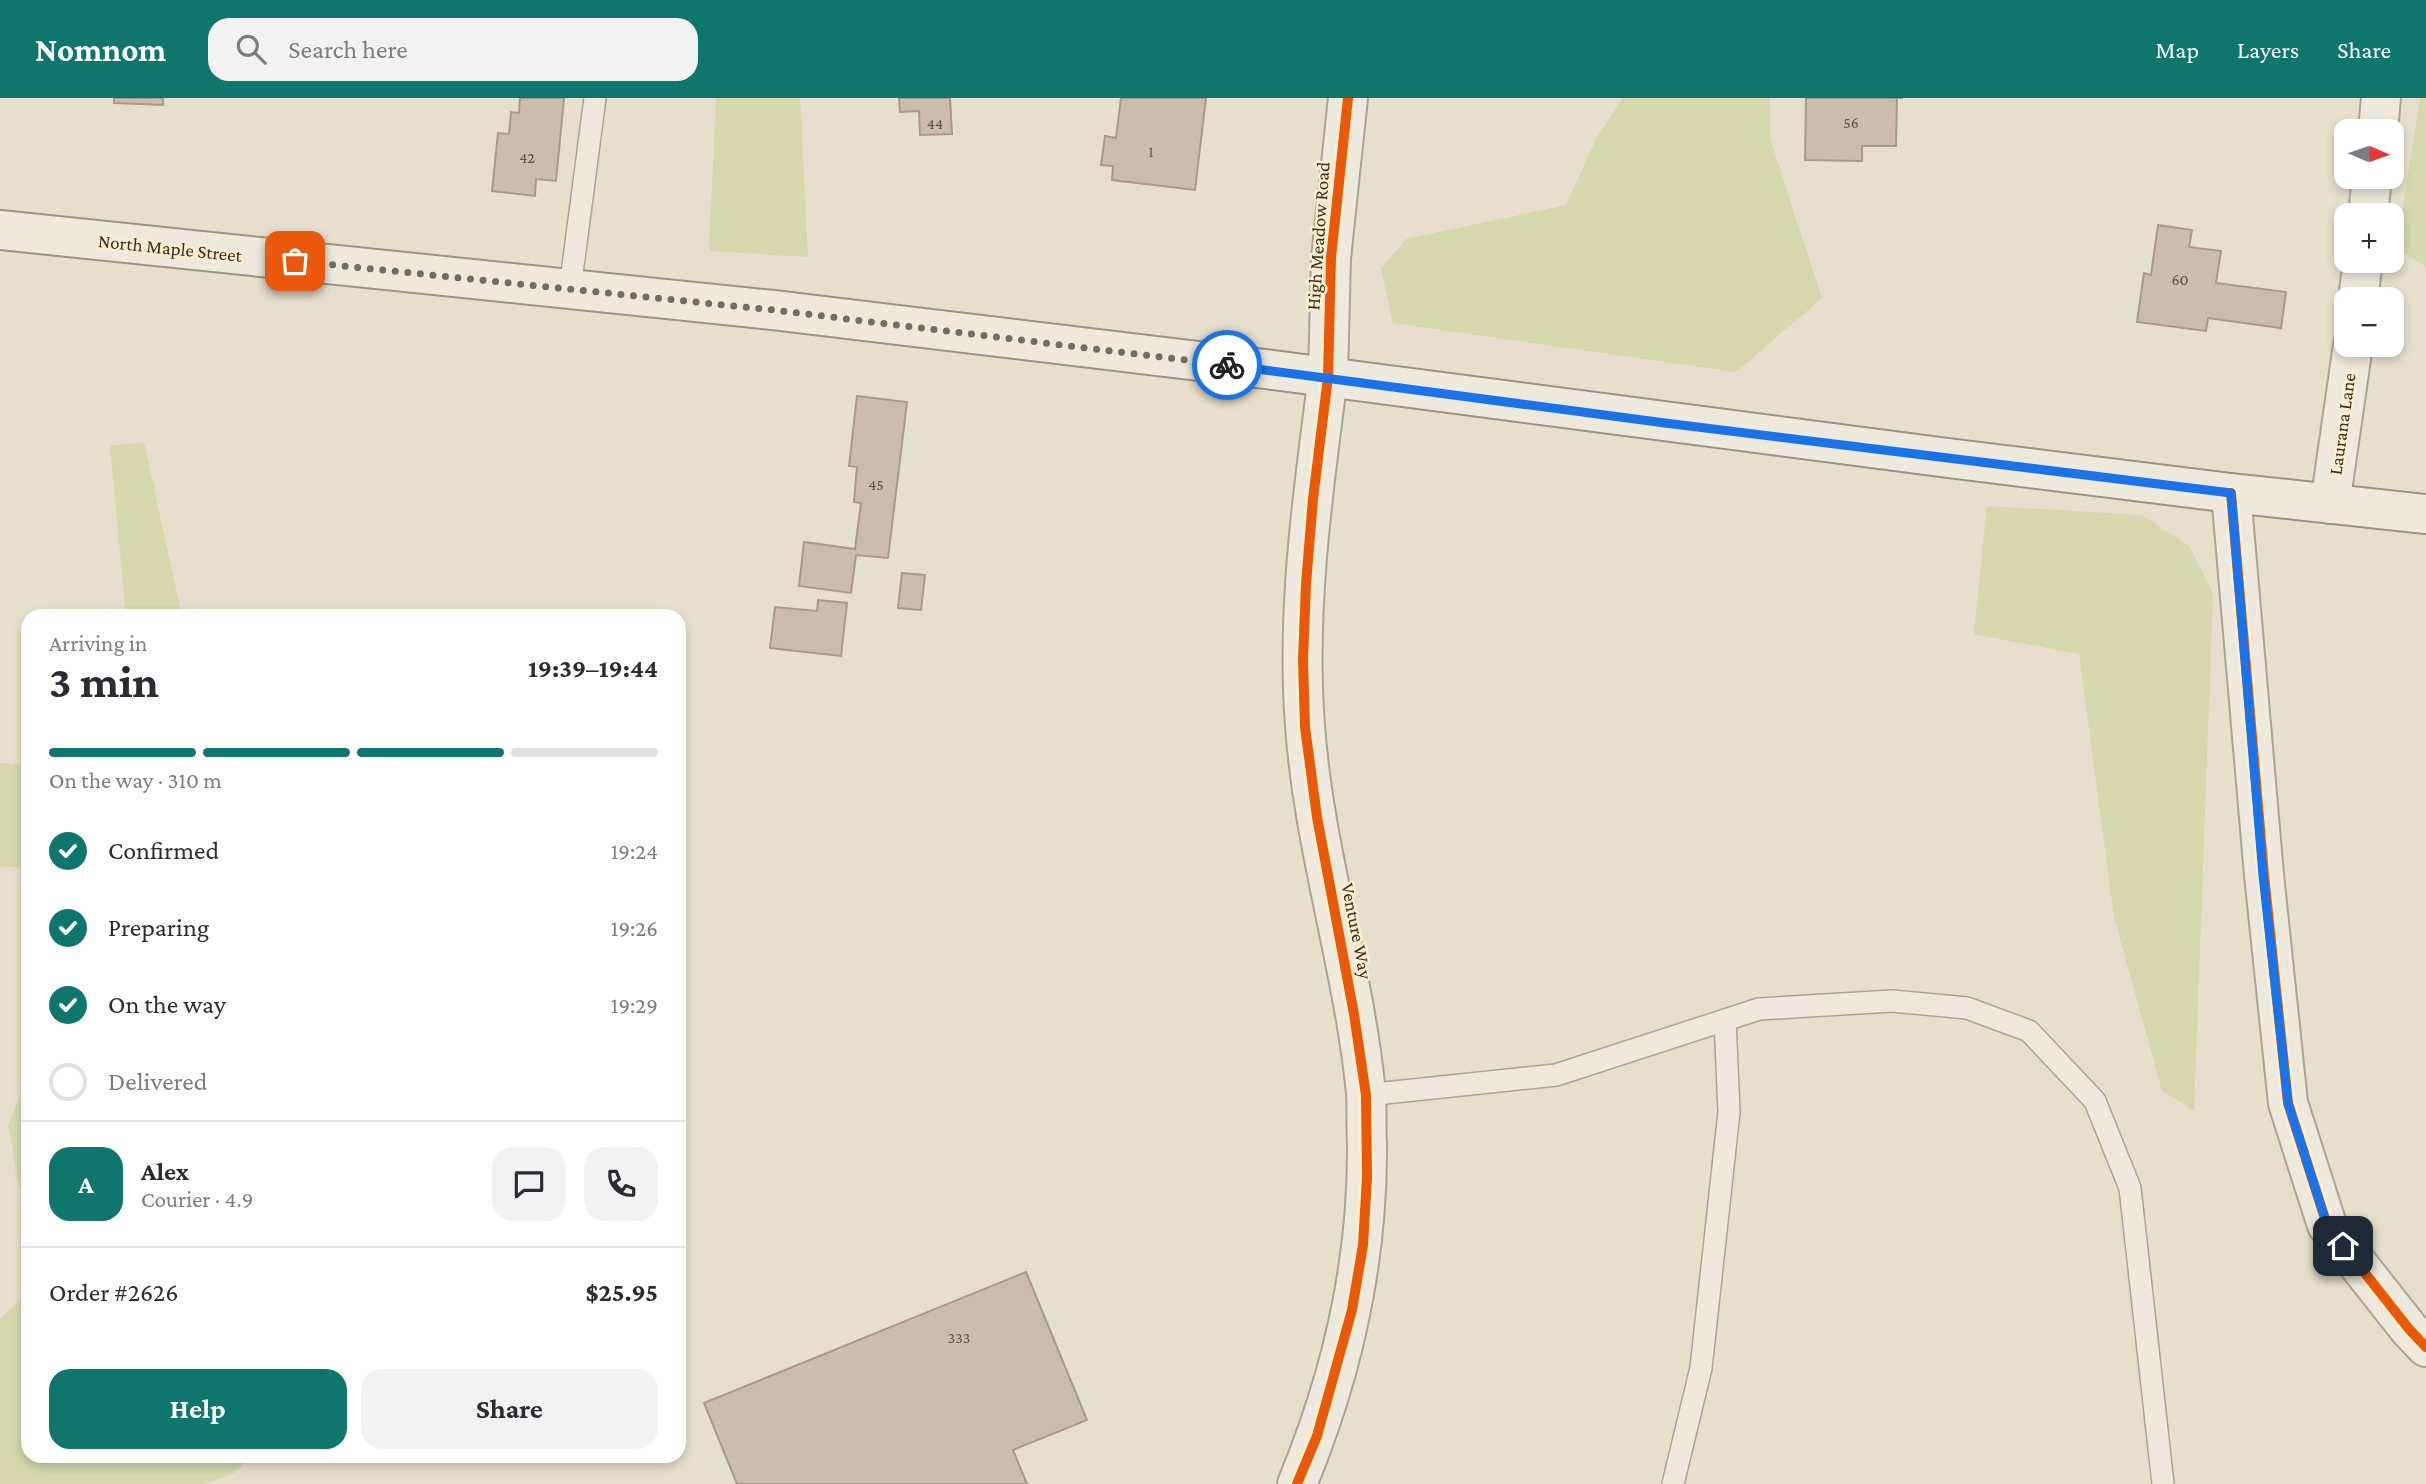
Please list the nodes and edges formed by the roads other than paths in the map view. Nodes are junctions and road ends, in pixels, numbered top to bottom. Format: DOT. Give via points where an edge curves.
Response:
graph roads {
  1 [pos="595,98"];
  2 [pos="1348,98"];
  3 [pos="2382,98"];
  4 [pos="2379,119"];
  5 [pos="0,230"];
  6 [pos="570,289"];
  7 [pos="2351,357"];
  8 [pos="1328,377"];
  9 [pos="2231,493"];
  10 [pos="2330,503"];
  11 [pos="2426,514"];
  12 [pos="1725,1020"];
  13 [pos="1366,1095"];
  14 [pos="2426,1347"];
  15 [pos="1297,1484"];
  16 [pos="1673,1484"];
  17 [pos="2162,1484"];
  1 -- 6 [label="lane"];
  2 -- 8 [label="street, High Meadow Road" via="1331,258"];
  3 -- 4 [label="street"];
  5 -- 6 [label="street, North Maple Street"];
  6 -- 8 [label="street, North Maple Street"];
  7 -- 10 [label="street, Laurana Lane"];
  8 -- 9 [label="street, North Maple Street"];
  8 -- 13 [label="street, Venture Way" via="1306,584 1305,727"];
  9 -- 10 [label="street, North Maple Street"];
  9 -- 14 [label="street" via="2263,875 2288,1103 2327,1225"];
  10 -- 11 [label="street, North Maple Street"];
  12 -- 13 [label="lane" via="1556,1075"];
  12 -- 16 [label="lane" via="1729,1112 1701,1368"];
  12 -- 17 [label="lane" via="1759,1009 1892,1000 1967,1008 2029,1031 2095,1101 2130,1188"];
  13 -- 15 [label="street, Venture Way" via="1363,1245 1352,1310 1317,1436"];
}
